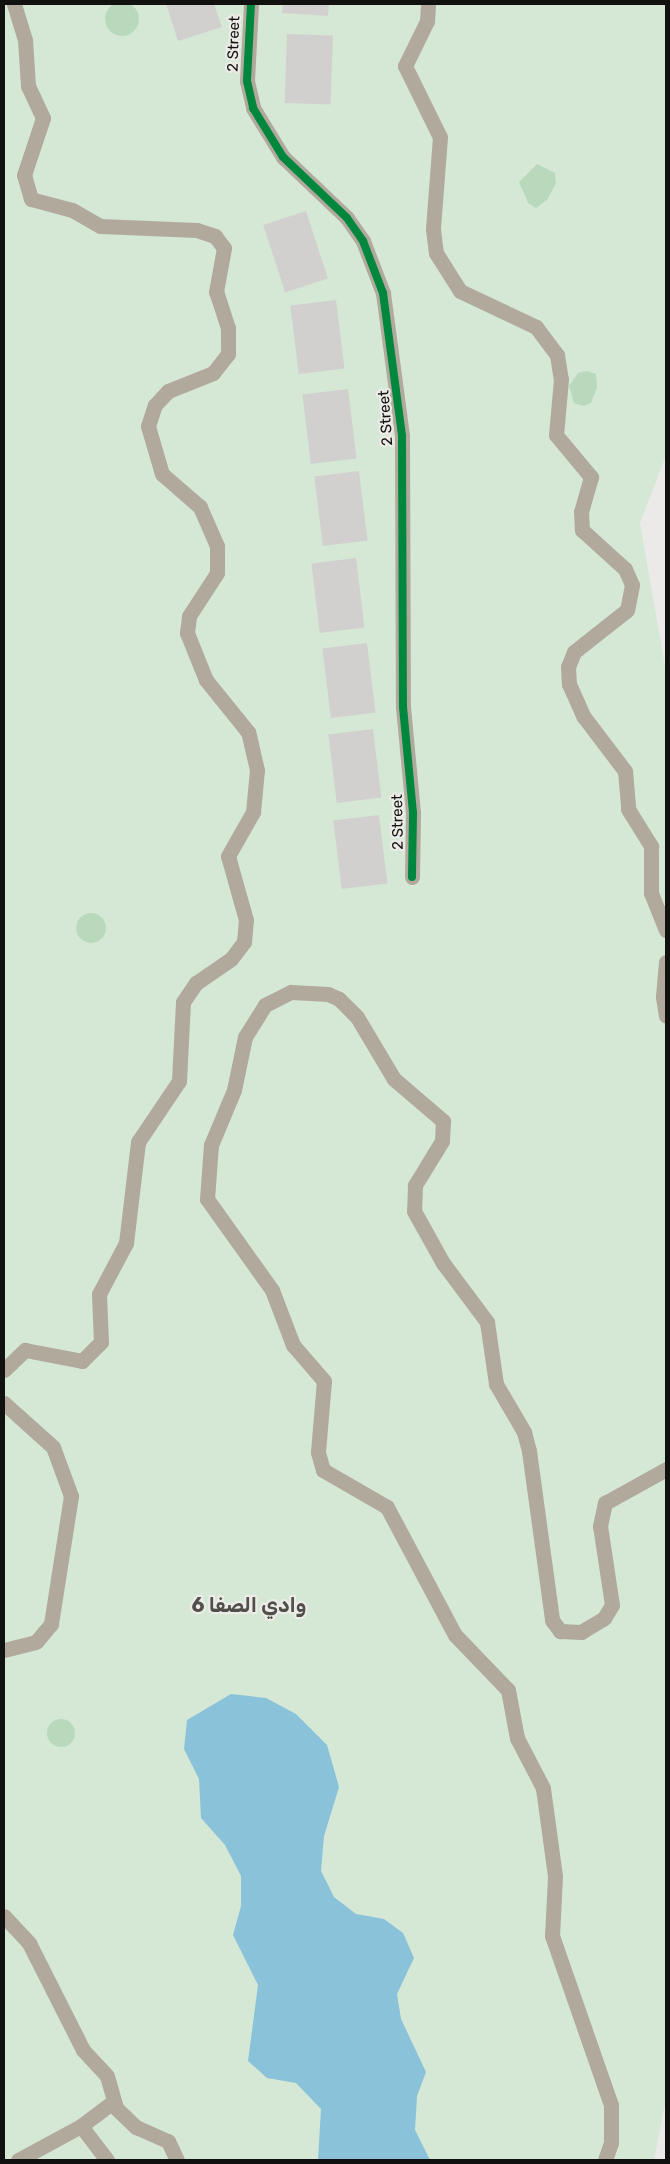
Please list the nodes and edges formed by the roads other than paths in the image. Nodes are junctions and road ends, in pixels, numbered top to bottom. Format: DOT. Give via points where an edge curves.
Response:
graph roads {
  1 [pos="14,4"];
  2 [pos="251,4"];
  3 [pos="428,4"];
  4 [pos="412,877"];
  5 [pos="666,930"];
  6 [pos="666,962"];
  7 [pos="666,1016"];
  8 [pos="4,1370"];
  9 [pos="4,1403"];
  10 [pos="666,1470"];
  11 [pos="4,1650"];
  12 [pos="4,1916"];
  13 [pos="114,2101"];
  14 [pos="81,2126"];
  15 [pos="18,2160"];
  16 [pos="107,2160"];
  17 [pos="177,2160"];
  18 [pos="605,2160"];
  1 -- 8 [label="street" via="25,40 28,86 43,118 24,175 31,199 72,210 100,226 197,230 215,236 224,248 216,292 228,328 228,354 213,373 168,391 151,412 148,426 165,480 200,507 217,546 217,573 189,616 186,632 206,680 248,732 257,770 253,812 228,856 246,920 244,942 231,959 196,983 183,1002 179,1081 138,1142 126,1243 100,1294 101,1342 82,1361 25,1350"];
  2 -- 4 [label="street, 2 Street" via="247,81 253,108 283,157 328,198 363,241 387,312 402,436 403,707 414,813"];
  3 -- 5 [label="street" via="425,26 405,66 440,137 433,229 436,254 460,290 536,327 557,355 562,380 556,434 591,477 581,512 582,530 625,569 632,585 627,610 574,652 568,667 569,684 584,718 625,771 628,809 651,846 651,893"];
  6 -- 7 [label="street"];
  9 -- 11 [label="street" via="52,1447 70,1496 51,1624 36,1642"];
  10 -- 18 [label="street" via="605,1503 600,1526 612,1605 604,1618 581,1632 560,1631 552,1620 529,1451 524,1432 496,1384 487,1322 443,1262 414,1211 414,1185 442,1141 443,1121 394,1079 358,1017 339,999 296,992 264,1005 245,1037 234,1090 211,1145 207,1199 272,1290 293,1345 324,1381 318,1452 323,1470 387,1507 455,1635 508,1690 517,1738 543,1788 555,1876 552,1936 611,2105 611,2143"];
  12 -- 13 [label="street" via="29,1944 83,2050 107,2076"];
  13 -- 14 [label="street"];
  13 -- 17 [label="street" via="125,2119 168,2141"];
  14 -- 15 [label="street"];
  14 -- 16 [label="street"];
}
